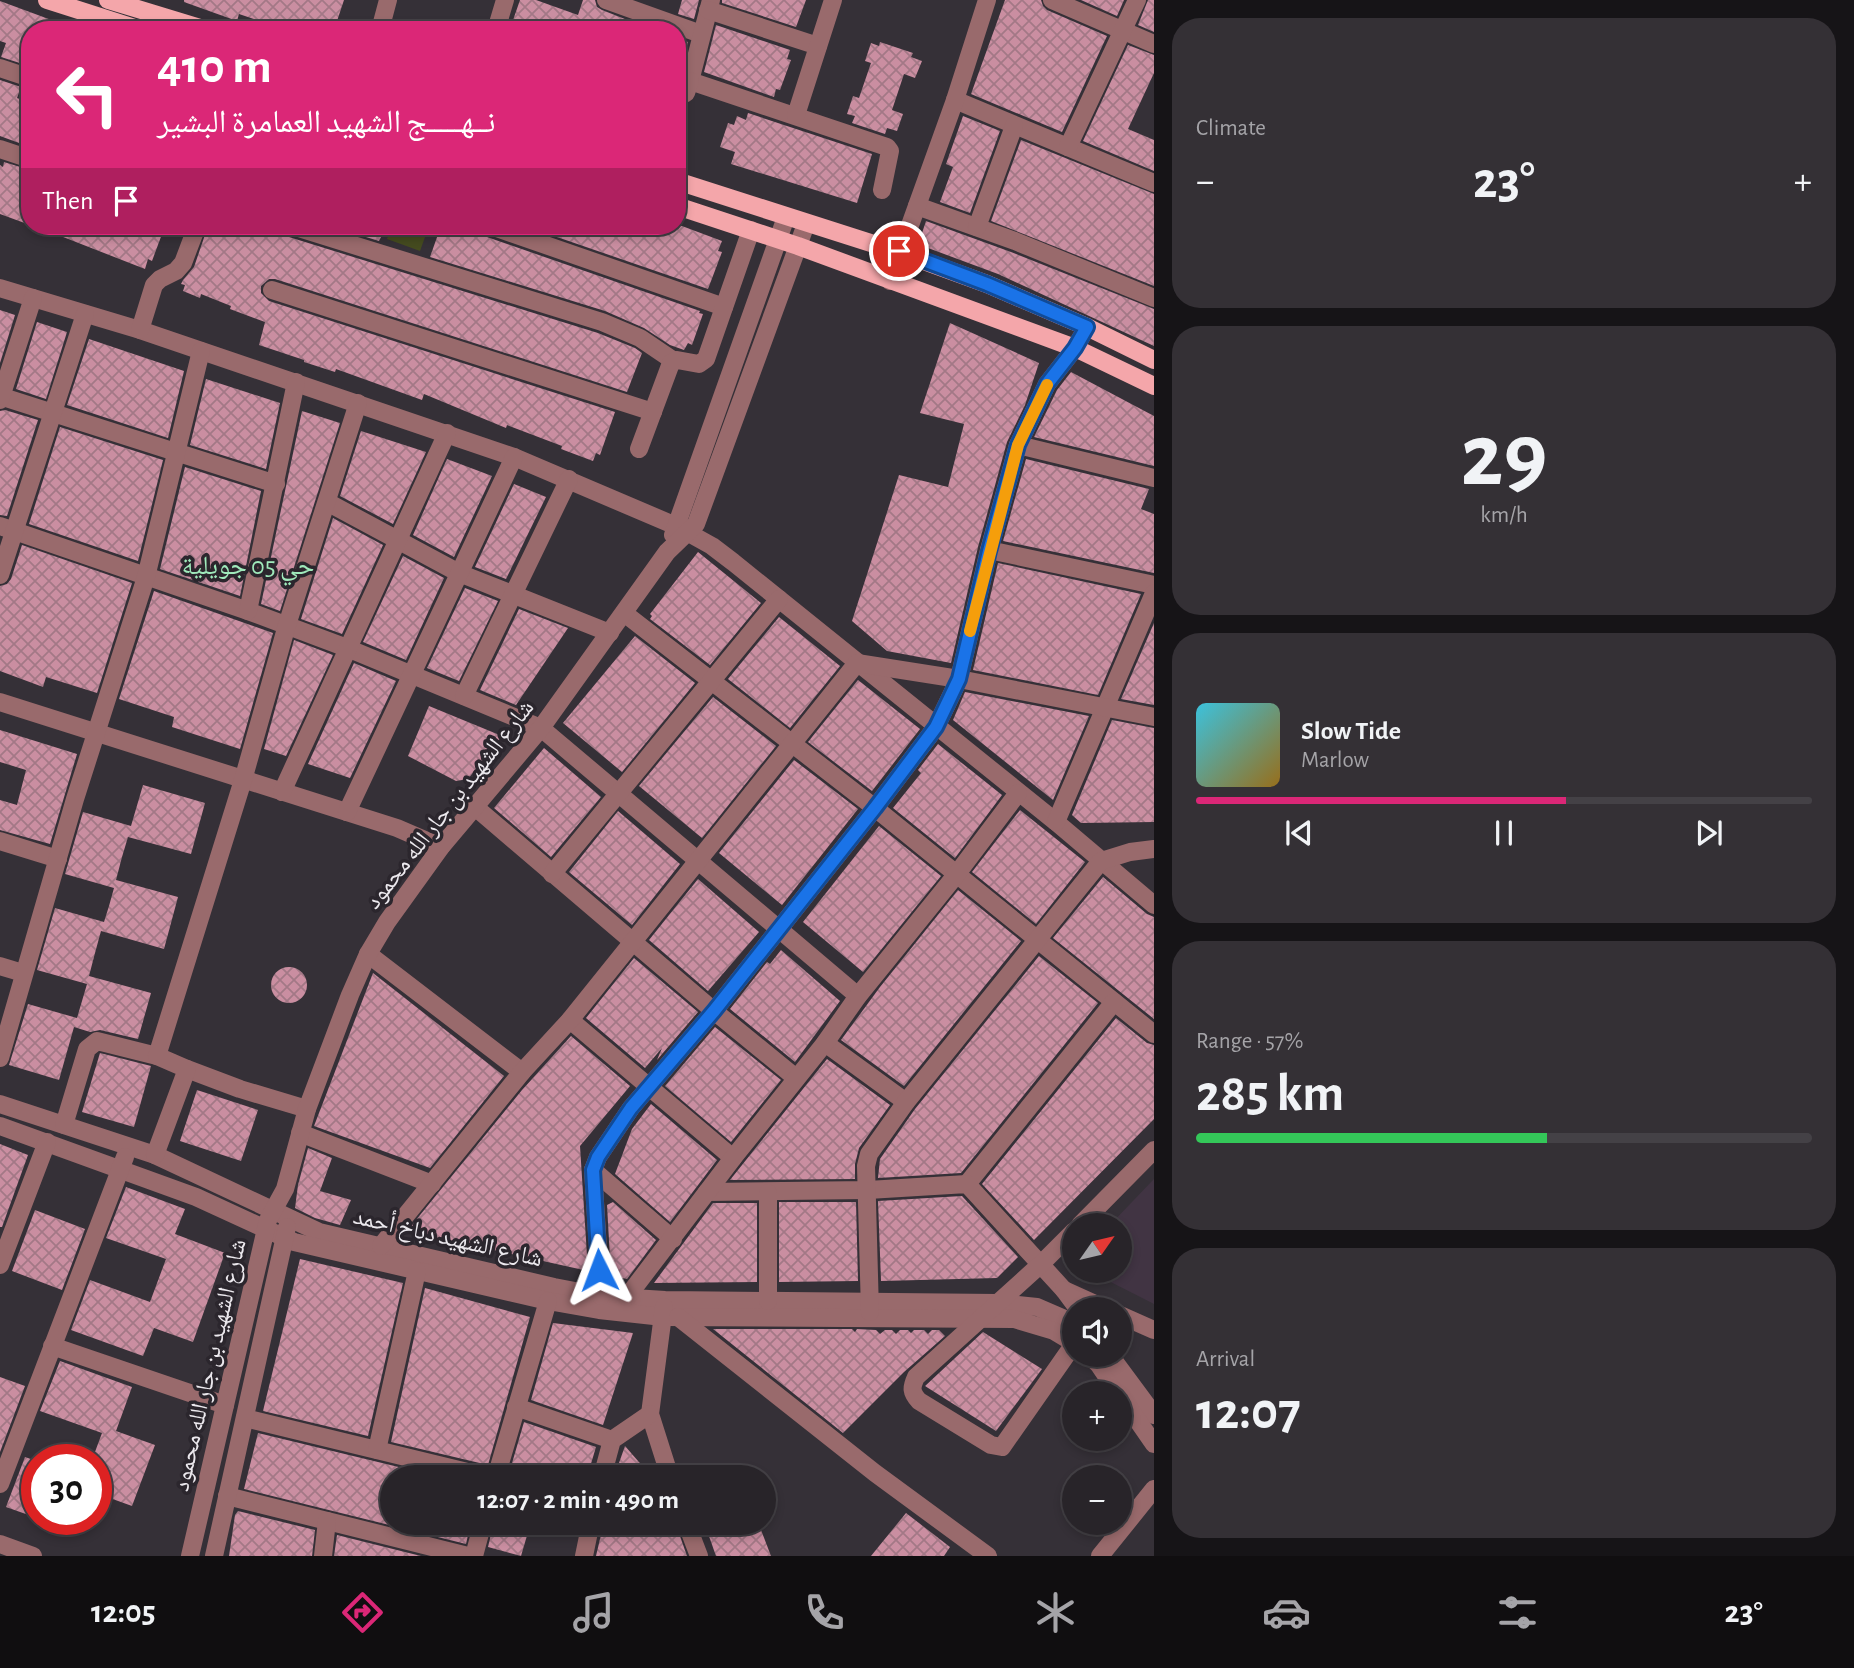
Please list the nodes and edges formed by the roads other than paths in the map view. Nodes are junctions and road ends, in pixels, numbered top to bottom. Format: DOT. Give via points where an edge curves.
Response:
graph roads {
  1 [pos="47,0"];
  2 [pos="388,0"];
  3 [pos="505,0"];
  4 [pos="606,0"];
  5 [pos="833,0"];
  6 [pos="987,0"];
  7 [pos="1052,0"];
  8 [pos="1137,0"];
  9 [pos="114,1"];
  10 [pos="710,5"];
  11 [pos="113,21"];
  12 [pos="178,21"];
  13 [pos="382,21"];
  14 [pos="499,21"];
  15 [pos="665,21"];
  16 [pos="686,29"];
  17 [pos="1124,31"];
  18 [pos="701,34"];
  19 [pos="1154,44"];
  20 [pos="818,46"];
  21 [pos="0,68"];
  22 [pos="21,75"];
  23 [pos="690,81"];
  24 [pos="686,93"];
  25 [pos="955,100"];
  26 [pos="796,115"];
  27 [pos="1014,126"];
  28 [pos="1068,147"];
  29 [pos="0,149"];
  30 [pos="21,156"];
  31 [pos="1154,183"];
  32 [pos="686,184"];
  33 [pos="882,190"];
  34 [pos="917,206"];
  35 [pos="686,209"];
  36 [pos="786,217"];
  37 [pos="806,224"];
  38 [pos="977,227"];
  39 [pos="751,230"];
  40 [pos="194,235"];
  41 [pos="321,235"];
  42 [pos="517,235"];
  43 [pos="778,239"];
  44 [pos="798,246"];
  45 [pos="899,251"];
  46 [pos="890,281"];
  47 [pos="0,288"];
  48 [pos="272,290"];
  49 [pos="33,298"];
  50 [pos="1154,298"];
  51 [pos="724,307"];
  52 [pos="85,314"];
  53 [pos="1087,327"];
  54 [pos="140,330"];
  55 [pos="1075,348"];
  56 [pos="201,351"];
  57 [pos="674,360"];
  58 [pos="1154,360"];
  59 [pos="296,382"];
  60 [pos="1154,386"];
  61 [pos="0,397"];
  62 [pos="358,403"];
  63 [pos="653,412"];
  64 [pos="54,413"];
  65 [pos="447,433"];
  66 [pos="1018,445"];
  67 [pos="639,449"];
  68 [pos="177,452"];
  69 [pos="514,457"];
  70 [pos="1154,478"];
  71 [pos="569,479"];
  72 [pos="276,484"];
  73 [pos="327,502"];
  74 [pos="7,528"];
  75 [pos="683,530"];
  76 [pos="397,540"];
  77 [pos="989,551"];
  78 [pos="459,573"];
  79 [pos="0,575"];
  80 [pos="146,577"];
  81 [pos="1154,584"];
  82 [pos="1154,593"];
  83 [pos="512,594"];
  84 [pos="779,599"];
  85 [pos="248,611"];
  86 [pos="624,613"];
  87 [pos="287,625"];
  88 [pos="610,633"];
  89 [pos="347,648"];
  90 [pos="856,663"];
  91 [pos="411,675"];
  92 [pos="959,679"];
  93 [pos="711,681"];
  94 [pos="464,696"];
  95 [pos="0,702"];
  96 [pos="1106,707"];
  97 [pos="1154,717"];
  98 [pos="936,727"];
  99 [pos="541,728"];
  100 [pos="98,733"];
  101 [pos="792,743"];
  102 [pos="243,780"];
  103 [pos="282,792"];
  104 [pos="619,793"];
  105 [pos="1018,793"];
  106 [pos="475,807"];
  107 [pos="875,808"];
  108 [pos="347,812"];
  109 [pos="1056,822"];
  110 [pos="0,841"];
  111 [pos="441,847"];
  112 [pos="1154,849"];
  113 [pos="58,859"];
  114 [pos="699,860"];
  115 [pos="1101,861"];
  116 [pos="552,874"];
  117 [pos="956,875"];
  118 [pos="1152,900"];
  119 [pos="778,929"];
  120 [pos="1037,942"];
  121 [pos="632,943"];
  122 [pos="368,954"];
  123 [pos="0,966"];
  124 [pos="23,973"];
  125 [pos="858,996"];
  126 [pos="1114,1002"];
  127 [pos="714,1011"];
  128 [pos="570,1020"];
  129 [pos="1154,1034"];
  130 [pos="825,1043"];
  131 [pos="157,1056"];
  132 [pos="0,1058"];
  133 [pos="187,1069"];
  134 [pos="523,1072"];
  135 [pos="796,1077"];
  136 [pos="648,1086"];
  137 [pos="906,1102"];
  138 [pos="0,1104"];
  139 [pos="307,1109"];
  140 [pos="64,1125"];
  141 [pos="0,1126"];
  142 [pos="300,1133"];
  143 [pos="47,1142"];
  144 [pos="129,1146"];
  145 [pos="1154,1150"];
  146 [pos="155,1156"];
  147 [pos="733,1158"];
  148 [pos="120,1168"];
  149 [pos="593,1170"];
  150 [pos="432,1184"];
  151 [pos="967,1184"];
  152 [pos="868,1190"];
  153 [pos="707,1192"];
  154 [pos="768,1192"];
  155 [pos="280,1213"];
  156 [pos="1092,1213"];
  157 [pos="265,1230"];
  158 [pos="285,1239"];
  159 [pos="673,1239"];
  160 [pos="1062,1242"];
  161 [pos="381,1246"];
  162 [pos="1041,1264"];
  163 [pos="0,1265"];
  164 [pos="417,1271"];
  165 [pos="1064,1290"];
  166 [pos="601,1296"];
  167 [pos="627,1297"];
  168 [pos="1069,1297"];
  169 [pos="1079,1297"];
  170 [pos="870,1300"];
  171 [pos="548,1301"];
  172 [pos="768,1301"];
  173 [pos="998,1303"];
  174 [pos="669,1311"];
  175 [pos="981,1318"];
  176 [pos="1062,1318"];
  177 [pos="871,1319"];
  178 [pos="1132,1320"];
  179 [pos="1154,1330"];
  180 [pos="1062,1335"];
  181 [pos="52,1346"];
  182 [pos="1062,1360"];
  183 [pos="1119,1367"];
  184 [pos="225,1405"];
  185 [pos="516,1407"];
  186 [pos="1132,1413"];
  187 [pos="650,1414"];
  188 [pos="1154,1415"];
  189 [pos="245,1418"];
  190 [pos="612,1440"];
  191 [pos="1154,1444"];
  192 [pos="377,1450"];
  193 [pos="439,1465"];
  194 [pos="499,1465"];
  195 [pos="606,1465"];
  196 [pos="666,1465"];
  197 [pos="0,1484"];
  198 [pos="1154,1489"];
  199 [pos="227,1496"];
  200 [pos="327,1521"];
  201 [pos="480,1535"];
  202 [pos="588,1535"];
  203 [pos="691,1535"];
  204 [pos="0,1544"];
  205 [pos="33,1556"];
  206 [pos="190,1556"];
  207 [pos="215,1556"];
  208 [pos="323,1556"];
  209 [pos="468,1556"];
  210 [pos="474,1556"];
  211 [pos="584,1556"];
  212 [pos="699,1556"];
  213 [pos="988,1556"];
  214 [pos="1100,1556"];
  1 -- 11 [label="main road"];
  2 -- 13 [label="street"];
  3 -- 14 [label="street"];
  4 -- 15 [label="street"];
  5 -- 20 [label="street"];
  6 -- 25 [label="street"];
  7 -- 17 [label="street"];
  8 -- 17 [label="street"];
  9 -- 12 [label="main road"];
  10 -- 18 [label="street"];
  10 -- 20 [label="street"];
  16 -- 18 [label="street"];
  17 -- 19 [label="street"];
  17 -- 28 [label="street"];
  18 -- 23 [label="street"];
  20 -- 26 [label="street"];
  21 -- 22 [label="street"];
  23 -- 24 [label="street"];
  23 -- 26 [label="street"];
  25 -- 27 [label="street"];
  25 -- 34 [label="street"];
  26 -- 33 [label="street" via="889,149"];
  27 -- 28 [label="street"];
  27 -- 38 [label="street"];
  28 -- 31 [label="street"];
  29 -- 30 [label="street"];
  32 -- 36 [label="main road"];
  34 -- 38 [label="street"];
  34 -- 45 [label="street"];
  35 -- 39 [label="main road"];
  36 -- 37 [label="main road"];
  36 -- 43 [label="street"];
  37 -- 44 [label="street, شارع الشهيد بن جار الله محمود"];
  37 -- 45 [label="main road"];
  38 -- 50 [label="street"];
  39 -- 43 [label="main road"];
  39 -- 51 [label="street"];
  40 -- 54 [label="street" via="183,263 153,289"];
  41 -- 57 [label="street" via="603,322"];
  42 -- 51 [label="street"];
  43 -- 44 [label="main road"];
  43 -- 75 [label="street"];
  44 -- 46 [label="main road"];
  44 -- 75 [label="street, شارع الشهيد بن جار الله محمود" via="701,515"];
  45 -- 46 [label="street"];
  45 -- 53 [label="main road"];
  46 -- 55 [label="main road"];
  47 -- 49 [label="street"];
  48 -- 63 [label="street"];
  49 -- 52 [label="street"];
  49 -- 61 [label="street"];
  51 -- 57 [label="street" via="703,363"];
  52 -- 54 [label="street"];
  52 -- 64 [label="street"];
  53 -- 55 [label="street"];
  53 -- 58 [label="main road"];
  54 -- 56 [label="street"];
  55 -- 60 [label="main road"];
  55 -- 66 [label="street" via="1047,384"];
  56 -- 59 [label="street"];
  56 -- 68 [label="street"];
  57 -- 63 [label="street"];
  59 -- 62 [label="street"];
  59 -- 72 [label="street"];
  61 -- 64 [label="street"];
  62 -- 65 [label="street"];
  62 -- 73 [label="street"];
  63 -- 67 [label="street"];
  64 -- 68 [label="street"];
  64 -- 74 [label="street"];
  65 -- 69 [label="street"];
  65 -- 76 [label="street"];
  66 -- 70 [label="street"];
  66 -- 77 [label="street"];
  68 -- 72 [label="street"];
  68 -- 80 [label="street"];
  69 -- 71 [label="street"];
  69 -- 78 [label="street"];
  71 -- 75 [label="street"];
  71 -- 83 [label="street"];
  72 -- 85 [label="street"];
  73 -- 76 [label="street"];
  73 -- 87 [label="street"];
  74 -- 79 [label="street"];
  74 -- 80 [label="street"];
  75 -- 84 [label="street" via="712,546"];
  75 -- 86 [label="street, شارع الشهيد بن جار الله محمود"];
  76 -- 78 [label="street"];
  76 -- 89 [label="street"];
  77 -- 81 [label="street"];
  77 -- 92 [label="street"];
  78 -- 83 [label="street"];
  78 -- 91 [label="street"];
  80 -- 85 [label="street"];
  80 -- 100 [label="street"];
  82 -- 96 [label="street"];
  83 -- 88 [label="street"];
  83 -- 94 [label="street"];
  84 -- 90 [label="street"];
  84 -- 93 [label="street"];
  85 -- 87 [label="street"];
  86 -- 88 [label="street, شارع الشهيد بن جار الله محمود"];
  86 -- 93 [label="street"];
  87 -- 89 [label="street"];
  87 -- 102 [label="street"];
  88 -- 99 [label="street, شارع الشهيد بن جار الله محمود"];
  89 -- 91 [label="street"];
  89 -- 103 [label="street"];
  90 -- 92 [label="street"];
  90 -- 98 [label="street"];
  90 -- 101 [label="street"];
  91 -- 94 [label="street"];
  91 -- 108 [label="street"];
  92 -- 96 [label="street"];
  92 -- 98 [label="street"];
  93 -- 101 [label="street"];
  93 -- 104 [label="street"];
  94 -- 99 [label="street"];
  95 -- 100 [label="street"];
  96 -- 97 [label="street"];
  96 -- 109 [label="street"];
  98 -- 105 [label="street"];
  98 -- 107 [label="street"];
  99 -- 104 [label="street"];
  99 -- 106 [label="street, شارع الشهيد بن جار الله محمود"];
  100 -- 102 [label="street"];
  100 -- 113 [label="street"];
  101 -- 107 [label="street"];
  101 -- 114 [label="street"];
  102 -- 103 [label="street"];
  102 -- 131 [label="street"];
  103 -- 108 [label="street"];
  104 -- 114 [label="street"];
  104 -- 116 [label="street"];
  105 -- 109 [label="street"];
  105 -- 117 [label="street"];
  106 -- 111 [label="street, شارع الشهيد بن جار الله محمود"];
  106 -- 116 [label="street"];
  107 -- 117 [label="street"];
  107 -- 119 [label="street"];
  108 -- 111 [label="street"];
  109 -- 115 [label="street"];
  110 -- 113 [label="street"];
  111 -- 122 [label="street, شارع الشهيد بن جار الله محمود"];
  112 -- 115 [label="street"];
  113 -- 124 [label="street"];
  114 -- 119 [label="street"];
  114 -- 121 [label="street"];
  115 -- 118 [label="street"];
  115 -- 120 [label="street"];
  116 -- 121 [label="street"];
  117 -- 120 [label="street"];
  117 -- 125 [label="street"];
  119 -- 125 [label="street"];
  119 -- 127 [label="street"];
  120 -- 126 [label="street"];
  120 -- 137 [label="street"];
  121 -- 127 [label="street"];
  121 -- 128 [label="street"];
  122 -- 134 [label="street"];
  122 -- 139 [label="street, شارع الشهيد بن جار الله محمود"];
  123 -- 124 [label="street"];
  124 -- 132 [label="street"];
  125 -- 130 [label="street"];
  126 -- 129 [label="street"];
  126 -- 151 [label="street"];
  127 -- 135 [label="street"];
  127 -- 136 [label="street"];
  128 -- 134 [label="street"];
  128 -- 136 [label="street"];
  130 -- 135 [label="street"];
  130 -- 137 [label="street"];
  131 -- 133 [label="street"];
  131 -- 140 [label="street" via="97,1041 87,1049"];
  133 -- 139 [label="street"];
  133 -- 146 [label="street"];
  134 -- 150 [label="street"];
  135 -- 147 [label="street"];
  136 -- 147 [label="street"];
  136 -- 149 [label="street"];
  137 -- 152 [label="street" via="869,1154"];
  138 -- 140 [label="street, شارع الشهيد دباخ أحمد"];
  139 -- 142 [label="street, شارع الشهيد بن جار الله محمود"];
  140 -- 144 [label="street, شارع الشهيد دباخ أحمد"];
  141 -- 143 [label="street, شارع الشهيد دباخ أحمد"];
  142 -- 150 [label="street"];
  142 -- 155 [label="street, شارع الشهيد بن جار الله محمود"];
  143 -- 148 [label="street, شارع الشهيد دباخ أحمد"];
  143 -- 163 [label="street"];
  144 -- 146 [label="street, شارع الشهيد دباخ أحمد"];
  144 -- 148 [label="street"];
  145 -- 156 [label="street"];
  146 -- 155 [label="street, شارع الشهيد دباخ أحمد"];
  147 -- 153 [label="street"];
  148 -- 157 [label="street, شارع الشهيد دباخ أحمد"];
  148 -- 181 [label="street"];
  149 -- 159 [label="street"];
  149 -- 166 [label="street"];
  150 -- 161 [label="street"];
  151 -- 152 [label="street"];
  151 -- 162 [label="street"];
  152 -- 154 [label="street"];
  152 -- 170 [label="street"];
  153 -- 154 [label="street"];
  153 -- 159 [label="street"];
  154 -- 172 [label="street"];
  155 -- 157 [label="street, شارع الشهيد بن جار الله محمود"];
  155 -- 158 [label="street, شارع الشهيد بن جار الله محمود"];
  155 -- 161 [label="street, شارع الشهيد دباخ أحمد" via="318,1232"];
  157 -- 158 [label="street, شارع الشهيد دباخ أحمد"];
  157 -- 184 [label="street, شارع الشهيد بن جار الله محمود"];
  158 -- 164 [label="street, شارع الشهيد دباخ أحمد"];
  158 -- 189 [label="street, شارع الشهيد بن جار الله محمود"];
  159 -- 167 [label="street"];
  160 -- 162 [label="street"];
  161 -- 166 [label="street, شارع الشهيد دباخ أحمد"];
  162 -- 165 [label="street"];
  162 -- 173 [label="street"];
  164 -- 171 [label="street, شارع الشهيد دباخ أحمد"];
  164 -- 192 [label="street"];
  165 -- 168 [label="street"];
  165 -- 169 [label="street"];
  166 -- 167 [label="street, شارع الشهيد دباخ أحمد"];
  167 -- 174 [label="street, شارع الشهيد دباخ أحمد"];
  170 -- 172 [label="street, شارع الشهيد دباخ أحمد"];
  170 -- 173 [label="street, شارع الشهيد دباخ أحمد"];
  170 -- 177 [label="street"];
  171 -- 174 [label="street, شارع الشهيد دباخ أحمد" via="599,1310"];
  171 -- 185 [label="street"];
  172 -- 174 [label="street, شارع الشهيد دباخ أحمد"];
  173 -- 175 [label="street"];
  173 -- 176 [label="street, شارع الشهيد دباخ أحمد" via="1038,1307"];
  174 -- 177 [label="street, شارع الشهيد دباخ أحمد"];
  174 -- 187 [label="street"];
  174 -- 213 [label="street"];
  175 -- 177 [label="street, شارع الشهيد دباخ أحمد"];
  175 -- 180 [label="street, شارع الشهيد دباخ أحمد" via="1026,1321"];
  175 -- 182 [label="street" via="916,1377 911,1388 919,1401 998,1447"];
  178 -- 179 [label="street"];
  181 -- 184 [label="street"];
  181 -- 197 [label="street"];
  183 -- 188 [label="street"];
  184 -- 206 [label="street, شارع الشهيد بن جار الله محمود"];
  185 -- 190 [label="street"];
  185 -- 194 [label="street"];
  186 -- 191 [label="street"];
  187 -- 190 [label="street"];
  187 -- 196 [label="street"];
  189 -- 192 [label="street"];
  189 -- 199 [label="street, شارع الشهيد بن جار الله محمود"];
  190 -- 195 [label="street"];
  192 -- 193 [label="street"];
  198 -- 214 [label="street"];
  199 -- 200 [label="street"];
  199 -- 207 [label="street, شارع الشهيد بن جار الله محمود"];
  200 -- 208 [label="street"];
  200 -- 209 [label="street"];
  201 -- 210 [label="street"];
  202 -- 211 [label="street"];
  203 -- 212 [label="street"];
  204 -- 205 [label="street"];
}
